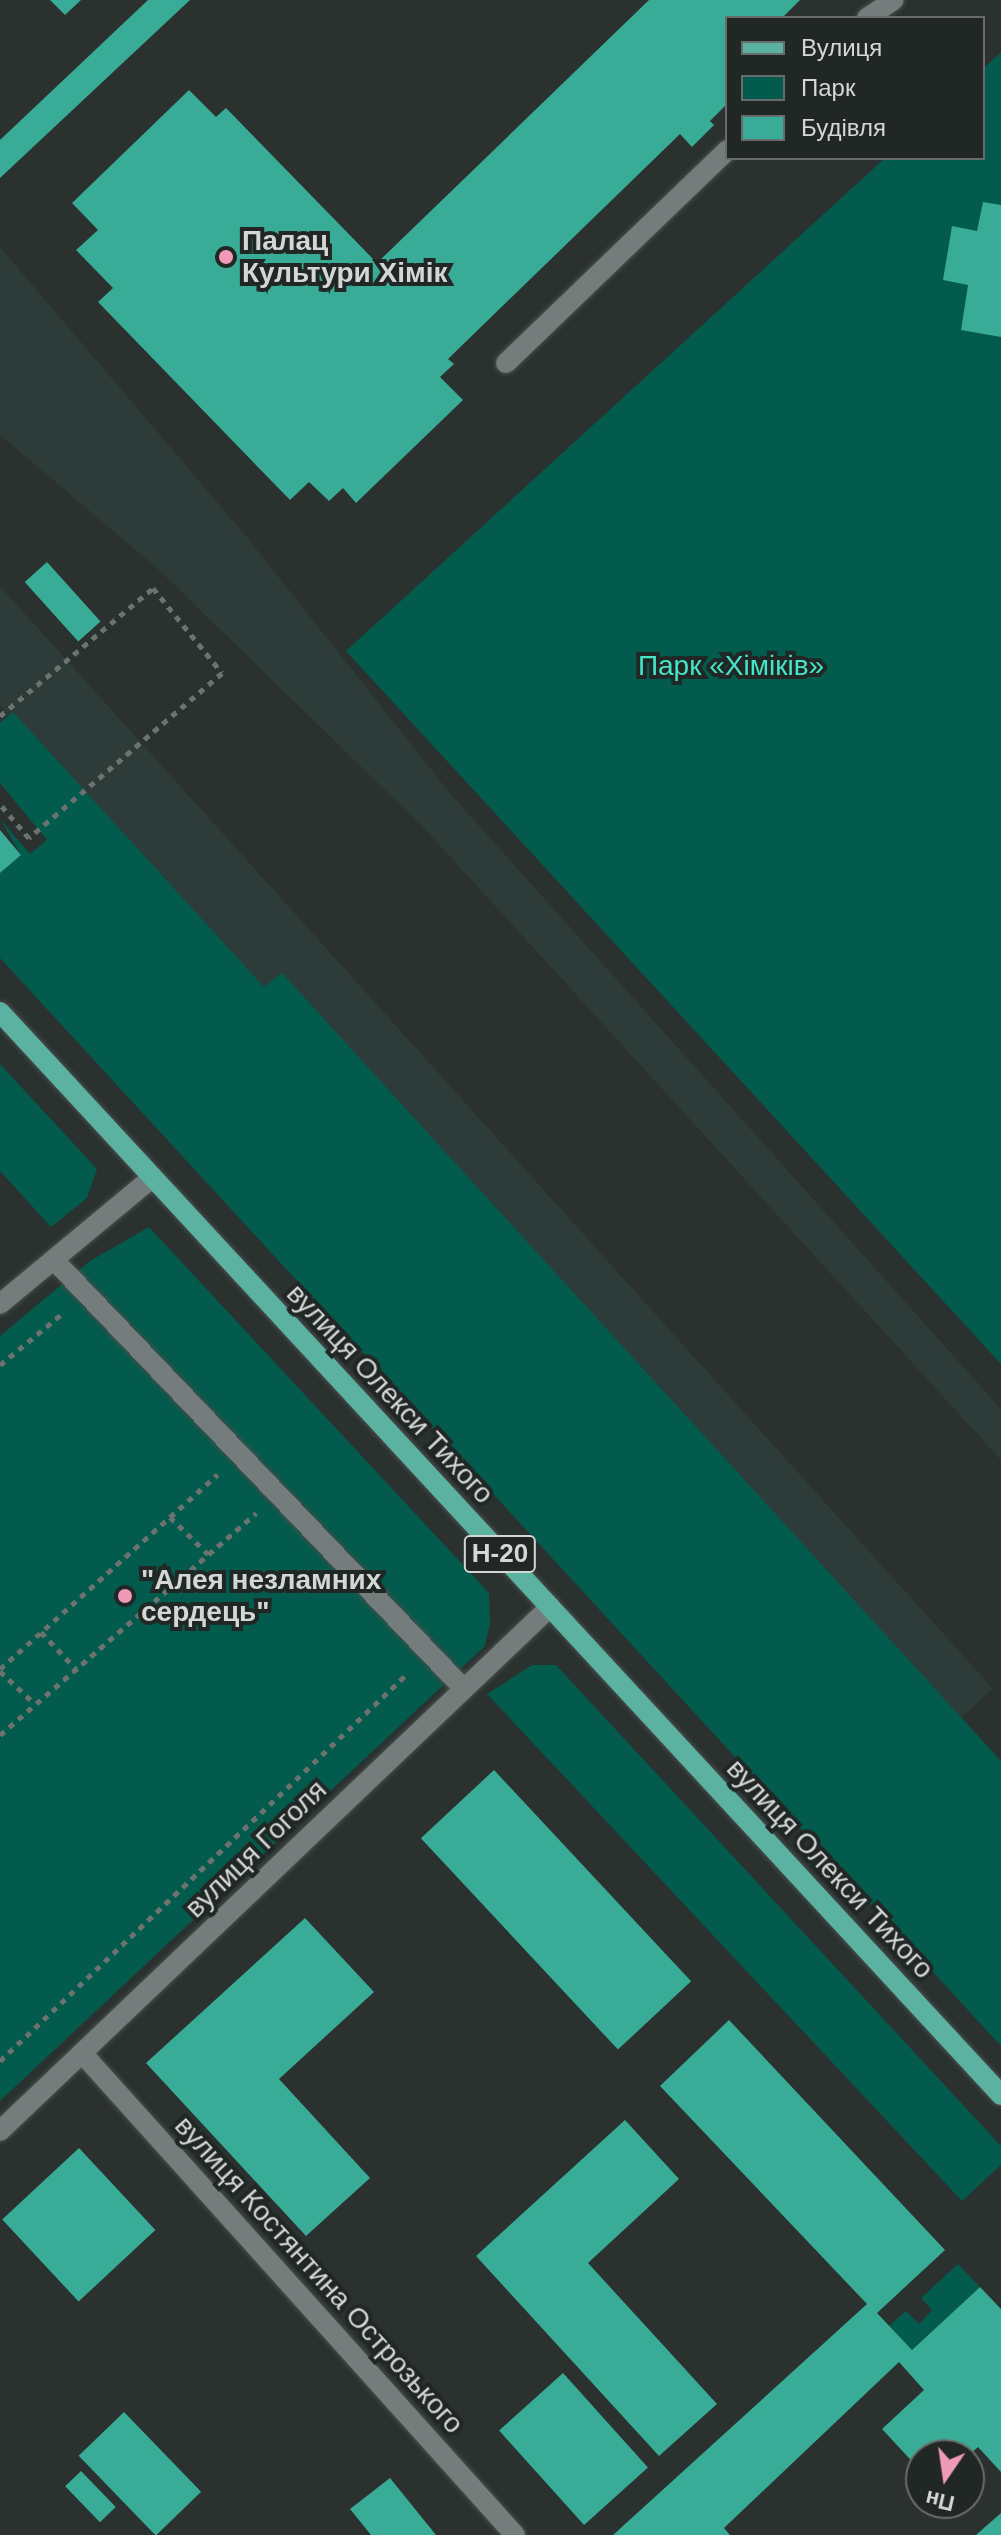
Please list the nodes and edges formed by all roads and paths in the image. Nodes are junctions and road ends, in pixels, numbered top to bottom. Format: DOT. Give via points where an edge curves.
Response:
graph roads {
  1 [pos="894,0"];
  2 [pos="870,16"];
  3 [pos="725,152"];
  4 [pos="506,363"];
  5 [pos="0,716"];
  6 [pos="0,804"];
  7 [pos="0,1012"];
  8 [pos="152,1178"];
  9 [pos="54,1260"];
  10 [pos="86,1293"];
  11 [pos="0,1304"];
  12 [pos="0,1365"];
  13 [pos="240,1454"];
  14 [pos="279,1495"];
  15 [pos="170,1517"];
  16 [pos="208,1554"];
  17 [pos="550,1607"];
  18 [pos="41,1632"];
  19 [pos="429,1653"];
  20 [pos="76,1669"];
  21 [pos="0,1670"];
  22 [pos="464,1689"];
  23 [pos="35,1704"];
  24 [pos="0,1735"];
  25 [pos="82,2053"];
  26 [pos="0,2061"];
  27 [pos="1001,2095"];
  28 [pos="0,2131"];
  29 [pos="515,2535"];
  1 -- 2 [label="street"];
  3 -- 4 [label="street"];
  5 -- 6 [label="path" via="153,588 222,673 29,838"];
  7 -- 8 [label="main road, вулиця Олекси Тихого / Н-20"];
  8 -- 9 [label="street"];
  8 -- 17 [label="main road, вулиця Олекси Тихого / Н-20"];
  9 -- 10 [label="street"];
  9 -- 11 [label="street"];
  10 -- 12 [label="path"];
  10 -- 13 [label="street"];
  13 -- 14 [label="street"];
  13 -- 15 [label="path"];
  14 -- 16 [label="path"];
  14 -- 19 [label="street"];
  15 -- 16 [label="path"];
  15 -- 18 [label="path"];
  16 -- 20 [label="path"];
  17 -- 22 [label="street, вулиця Гоголя"];
  17 -- 27 [label="main road, вулиця Олекси Тихого / Н-20"];
  18 -- 20 [label="path"];
  18 -- 21 [label="path"];
  19 -- 22 [label="street"];
  19 -- 26 [label="path"];
  20 -- 23 [label="path"];
  21 -- 23 [label="path"];
  22 -- 25 [label="street, вулиця Гоголя"];
  23 -- 24 [label="path"];
  25 -- 28 [label="street, вулиця Гоголя"];
  25 -- 29 [label="street, вулиця Костянтина Острозького"];
}
